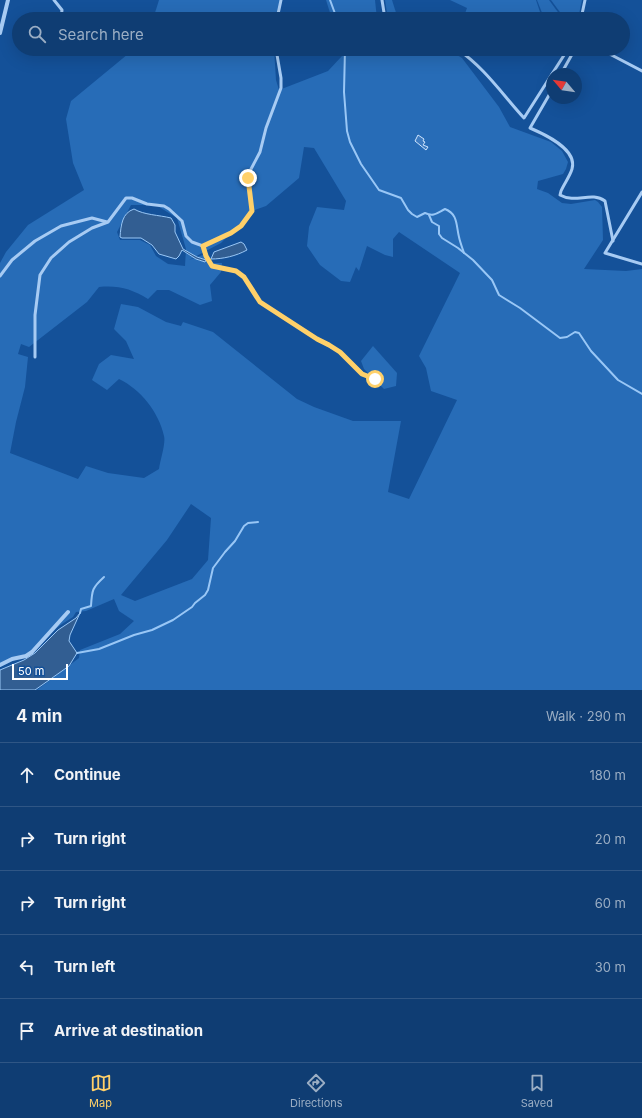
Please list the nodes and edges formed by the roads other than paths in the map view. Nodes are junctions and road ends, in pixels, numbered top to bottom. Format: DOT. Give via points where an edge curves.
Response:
graph roads {
  1 [pos="8,0"];
  2 [pos="54,0"];
  3 [pos="281,0"];
  4 [pos="382,0"];
  5 [pos="585,0"];
  6 [pos="62,12"];
  7 [pos="278,12"];
  8 [pos="384,12"];
  9 [pos="582,12"];
  10 [pos="0,33"];
  11 [pos="277,56"];
  12 [pos="467,56"];
  13 [pos="564,56"];
  14 [pos="572,56"];
  15 [pos="613,56"];
  16 [pos="556,68"];
  17 [pos="565,68"];
  18 [pos="642,71"];
  19 [pos="546,83"];
  20 [pos="546,100"];
  21 [pos="642,192"];
  22 [pos="108,222"];
  23 [pos="613,241"];
  24 [pos="203,246"];
  25 [pos="642,264"];
  26 [pos="0,276"];
  27 [pos="35,357"];
  28 [pos="375,379"];
  29 [pos="68,612"];
  30 [pos="0,665"];
  1 -- 10 [label="street"];
  2 -- 6 [label="lane"];
  3 -- 7 [label="lane"];
  4 -- 8 [label="lane"];
  5 -- 9 [label="lane"];
  11 -- 24 [label="lane" via="281,88 260,152 248,178 252,211 241,226"];
  12 -- 19 [label="lane" via="524,118"];
  13 -- 16 [label="lane"];
  14 -- 17 [label="lane"];
  15 -- 18 [label="lane"];
  20 -- 23 [label="lane" via="530,128 561,145 573,162 560,195 574,199 600,197 606,201"];
  21 -- 23 [label="lane"];
  22 -- 24 [label="lane" via="126,198 164,206 182,221 186,236 192,242"];
  22 -- 26 [label="lane" via="92,218 61,226 35,241 12,260"];
  22 -- 27 [label="lane" via="69,242 51,258 40,275 35,315"];
  23 -- 25 [label="lane" via="605,253"];
  24 -- 28 [label="lane" via="212,266 236,271 244,277 260,302 340,352 362,374"];
  29 -- 30 [label="street" via="32,652"];
}
